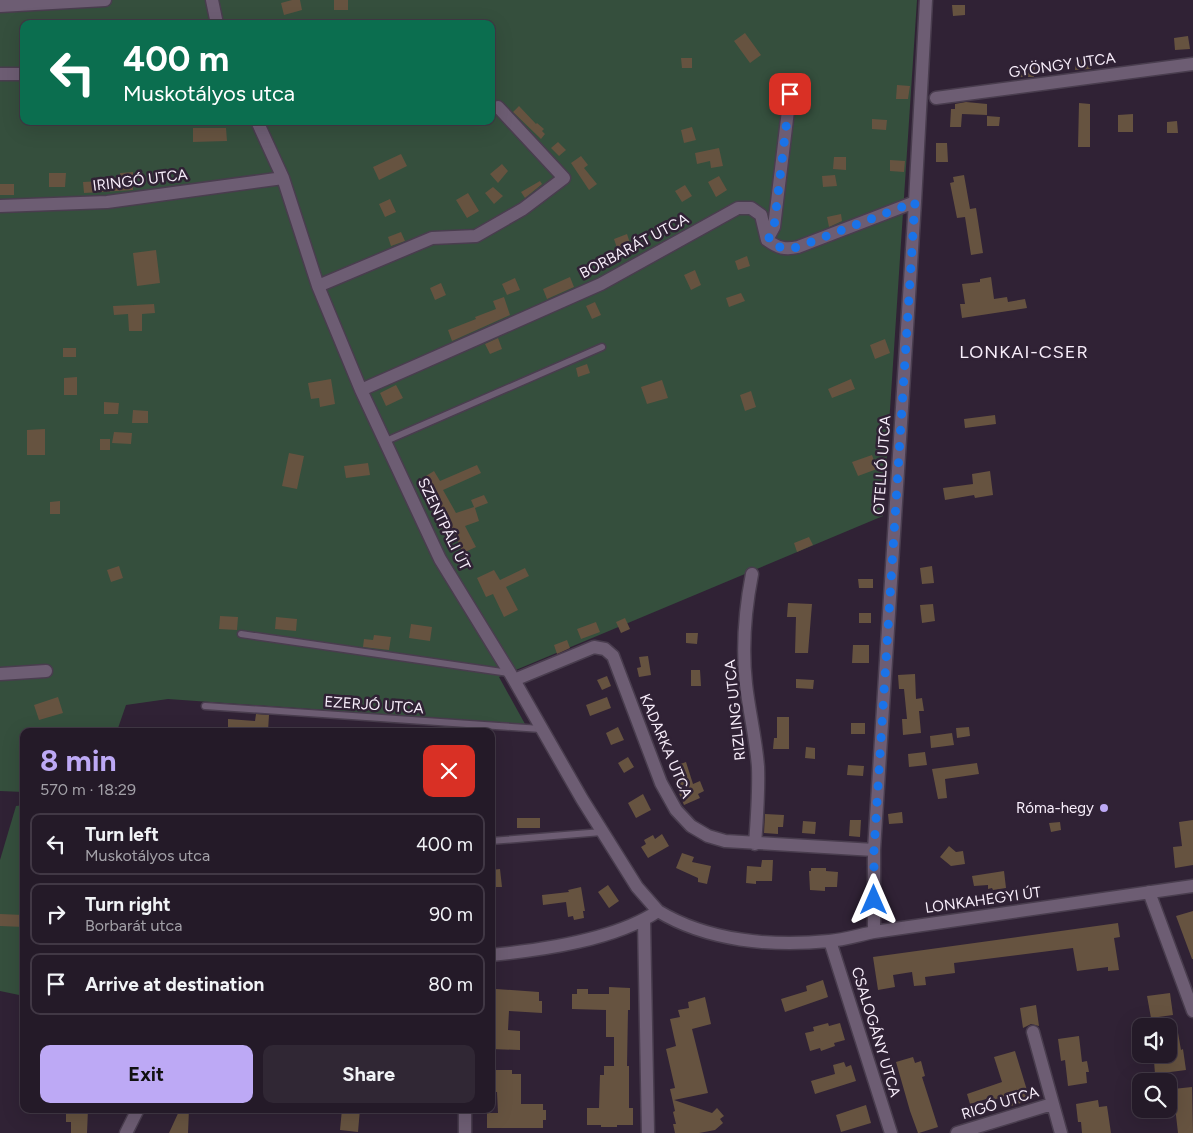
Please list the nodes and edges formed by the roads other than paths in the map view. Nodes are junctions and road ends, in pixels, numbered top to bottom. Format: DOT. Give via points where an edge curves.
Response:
graph roads {
  1 [pos="105,0"];
  2 [pos="212,0"];
  3 [pos="926,0"];
  4 [pos="0,6"];
  5 [pos="216,20"];
  6 [pos="1193,64"];
  7 [pos="0,74"];
  8 [pos="20,74"];
  9 [pos="790,94"];
  10 [pos="936,98"];
  11 [pos="498,107"];
  12 [pos="259,125"];
  13 [pos="282,178"];
  14 [pos="915,202"];
  15 [pos="0,206"];
  16 [pos="768,240"];
  17 [pos="318,286"];
  18 [pos="602,347"];
  19 [pos="361,390"];
  20 [pos="386,441"];
  21 [pos="752,574"];
  22 [pos="241,634"];
  23 [pos="46,671"];
  24 [pos="0,674"];
  25 [pos="512,677"];
  26 [pos="205,706"];
  27 [pos="541,729"];
  28 [pos="602,832"];
  29 [pos="495,841"];
  30 [pos="754,844"];
  31 [pos="874,850"];
  32 [pos="1193,886"];
  33 [pos="1149,892"];
  34 [pos="658,911"];
  35 [pos="644,921"];
  36 [pos="874,932"];
  37 [pos="830,941"];
  38 [pos="495,954"];
  39 [pos="1193,1011"];
  40 [pos="1033,1032"];
  41 [pos="1052,1104"];
  42 [pos="136,1113"];
  43 [pos="465,1113"];
  44 [pos="126,1133"];
  45 [pos="464,1133"];
  46 [pos="648,1133"];
  47 [pos="891,1133"];
  48 [pos="957,1133"];
  49 [pos="1061,1133"];
  1 -- 4 [label="street"];
  2 -- 5 [label="street"];
  3 -- 14 [label="street, OTELLÓ UTCA"];
  6 -- 10 [label="street, GYÖNGY UTCA"];
  7 -- 8 [label="street"];
  9 -- 16 [label="street" via="774,227"];
  11 -- 17 [label="street" via="564,178 523,209 476,236 432,238"];
  12 -- 13 [label="street, SZENTPÁLI ÚT"];
  13 -- 15 [label="street, IRINGÓ UTCA" via="107,202"];
  13 -- 17 [label="street, SZENTPÁLI ÚT"];
  14 -- 16 [label="street" via="798,247 776,247"];
  14 -- 31 [label="street, OTELLÓ UTCA"];
  16 -- 19 [label="street, BORBARÁT UTCA" via="761,215 751,208 738,208 601,284"];
  17 -- 19 [label="street, SZENTPÁLI ÚT"];
  18 -- 20 [label="lane"];
  19 -- 20 [label="street, SZENTPÁLI ÚT"];
  20 -- 25 [label="street, SZENTPÁLI ÚT" via="440,558"];
  21 -- 30 [label="street, RIZLING UTCA" via="745,629 746,682 758,767"];
  22 -- 25 [label="lane"];
  23 -- 24 [label="street"];
  25 -- 27 [label="street, SZENTPÁLI ÚT"];
  25 -- 30 [label="street, KADARKA UTCA" via="594,647 604,649 613,656 662,783 676,810 691,826 708,836"];
  26 -- 27 [label="lane, EZERJÓ UTCA"];
  27 -- 28 [label="street, SZENTPÁLI ÚT"];
  28 -- 29 [label="lane"];
  28 -- 34 [label="street, SZENTPÁLI ÚT"];
  30 -- 31 [label="street, KADARKA UTCA"];
  31 -- 36 [label="street, OTELLÓ UTCA"];
  32 -- 33 [label="street, LONKAHEGYI ÚT"];
  33 -- 36 [label="street, LONKAHEGYI ÚT"];
  33 -- 39 [label="street"];
  34 -- 35 [label="street"];
  34 -- 37 [label="street, LONKAHEGYI ÚT" via="703,931 748,940"];
  35 -- 38 [label="street" via="573,942"];
  35 -- 46 [label="street"];
  36 -- 37 [label="street, LONKAHEGYI ÚT"];
  37 -- 47 [label="street, CSALOGÁNY UTCA"];
  40 -- 41 [label="street, RIGÓ UTCA"];
  41 -- 48 [label="street, RIGÓ UTCA"];
  41 -- 49 [label="street, RIGÓ UTCA"];
  42 -- 44 [label="street"];
  43 -- 45 [label="street"];
}
